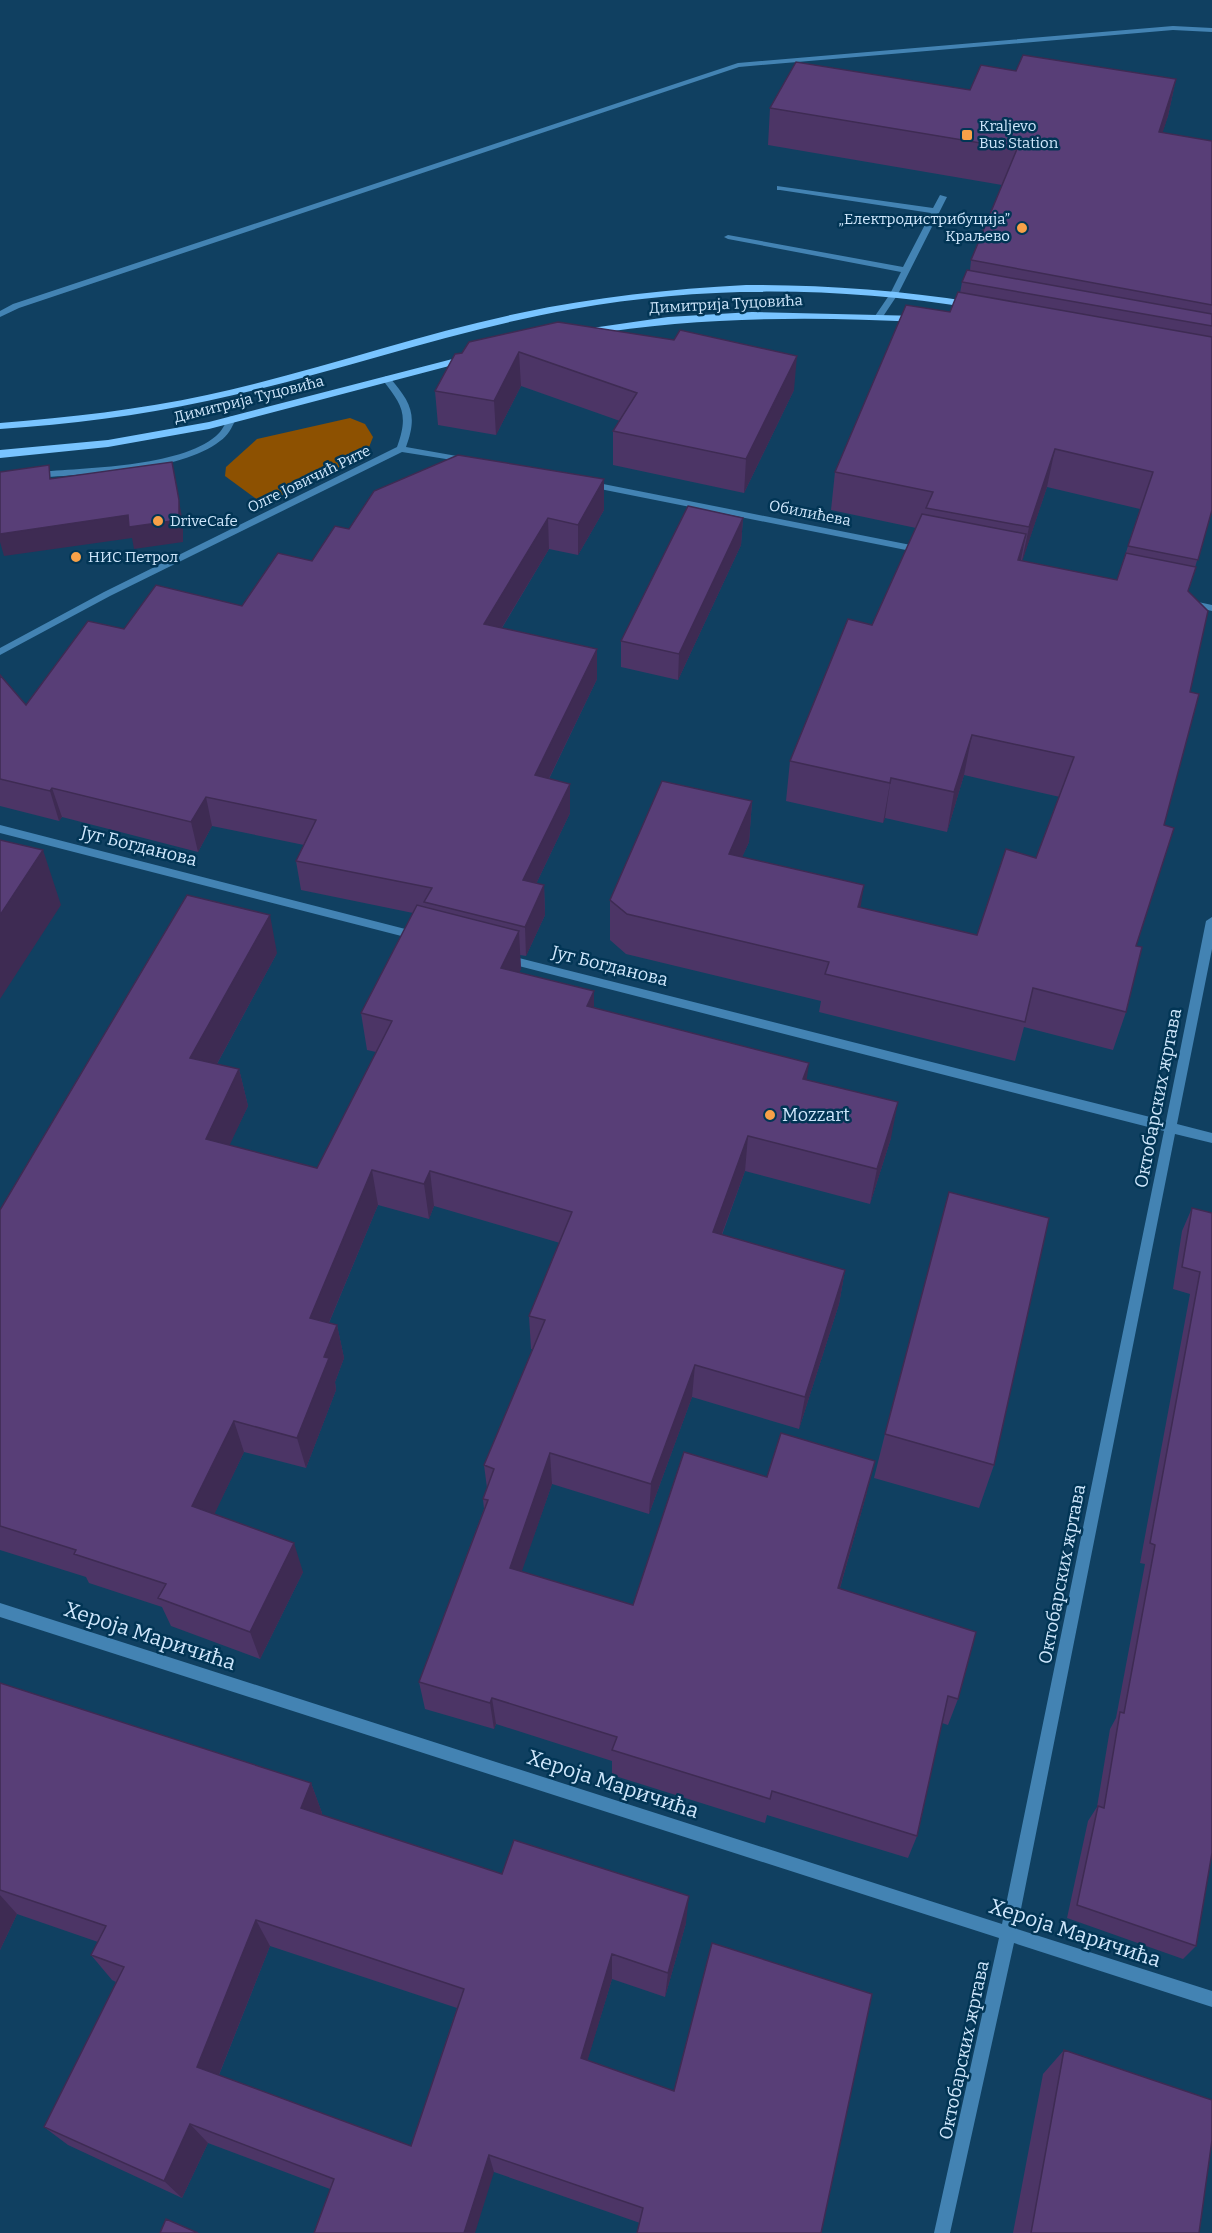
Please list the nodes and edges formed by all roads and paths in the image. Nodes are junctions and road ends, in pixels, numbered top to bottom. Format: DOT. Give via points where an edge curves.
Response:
graph roads {
  1 [pos="1212,30"];
  2 [pos="780,188"];
  3 [pos="943,197"];
  4 [pos="936,211"];
  5 [pos="728,237"];
  6 [pos="906,270"];
  7 [pos="894,294"];
  8 [pos="990,308"];
  9 [pos="0,315"];
  10 [pos="879,316"];
  11 [pos="931,321"];
  12 [pos="577,333"];
  13 [pos="479,355"];
  14 [pos="386,379"];
  15 [pos="232,419"];
  16 [pos="0,426"];
  17 [pos="401,448"];
  18 [pos="0,454"];
  19 [pos="479,463"];
  20 [pos="26,476"];
  21 [pos="572,481"];
  22 [pos="931,552"];
  23 [pos="1175,600"];
  24 [pos="1212,608"];
  25 [pos="0,652"];
  26 [pos="0,830"];
  27 [pos="1212,921"];
  28 [pos="425,938"];
  29 [pos="494,955"];
  30 [pos="1171,1128"];
  31 [pos="1212,1138"];
  32 [pos="0,1610"];
  33 [pos="1008,1933"];
  34 [pos="1212,1999"];
  35 [pos="942,2233"];
  1 -- 9 [label="street" via="1173,28 738,65 28,302"];
  2 -- 4 [label="street"];
  3 -- 4 [label="street"];
  4 -- 6 [label="street"];
  5 -- 6 [label="street"];
  6 -- 7 [label="street"];
  7 -- 8 [label="main road, Димитрија Туцовића"];
  7 -- 10 [label="street"];
  7 -- 16 [label="main road, Димитрија Туцовића" via="755,288 590,304 501,320 164,407 105,417"];
  10 -- 11 [label="main road, Димитрија Туцовића"];
  10 -- 12 [label="main road, Димитрија Туцовића" via="732,315"];
  13 -- 14 [label="main road, Димитрија Туцовића"];
  14 -- 15 [label="main road, Димитрија Туцовића"];
  14 -- 17 [label="street" via="408,411 410,422"];
  15 -- 18 [label="main road, Димитрија Туцовића" via="108,443"];
  15 -- 20 [label="street" via="225,433 214,442 168,459"];
  17 -- 19 [label="street"];
  17 -- 25 [label="street, Олге Јовичић Рите" via="107,594"];
  21 -- 22 [label="street, Обилићева"];
  23 -- 24 [label="street"];
  26 -- 28 [label="street, Југ Богданова"];
  27 -- 30 [label="street, Октобарских жртава"];
  29 -- 30 [label="street, Југ Богданова"];
  30 -- 31 [label="street, Југ Богданова"];
  30 -- 33 [label="street, Октобарских жртава"];
  32 -- 33 [label="street, Хероја Маричића"];
  33 -- 34 [label="street, Хероја Маричића"];
  33 -- 35 [label="street, Октобарских жртава"];
}
